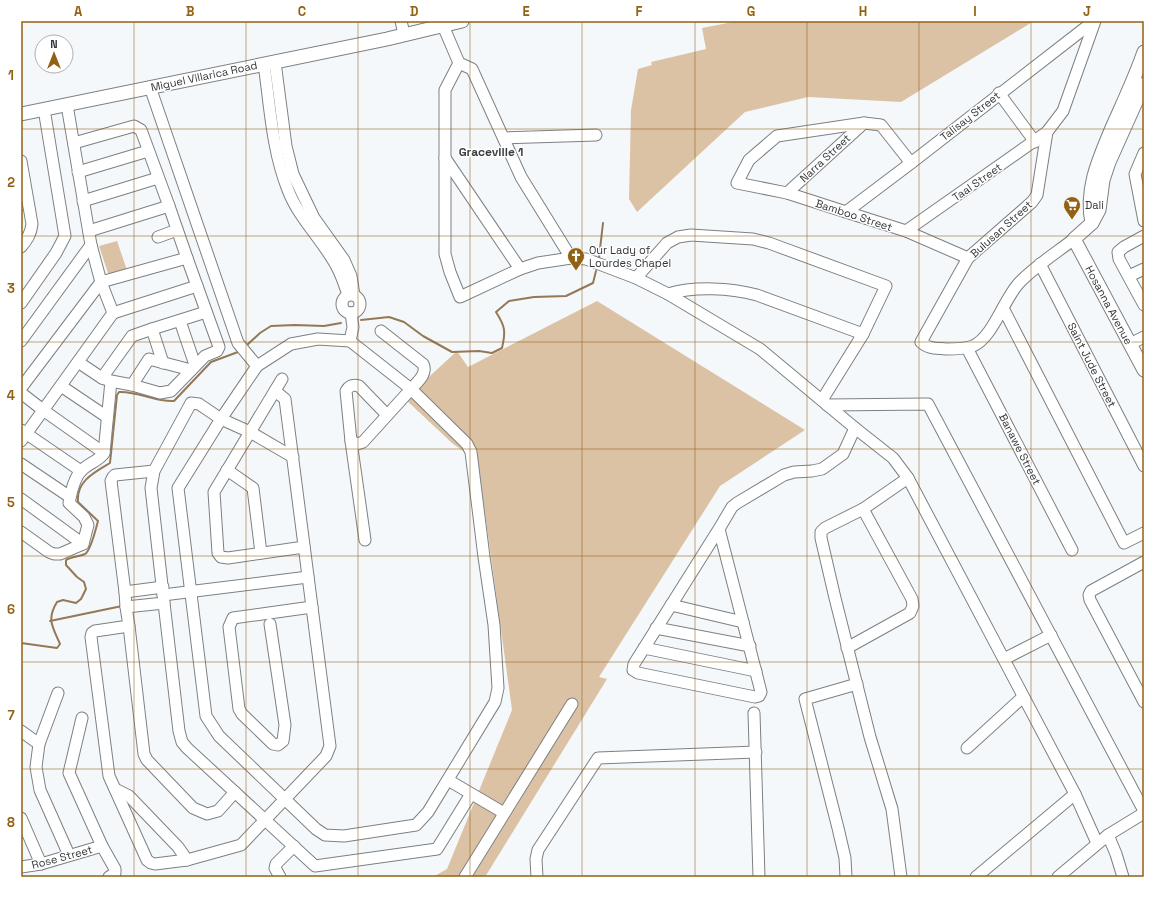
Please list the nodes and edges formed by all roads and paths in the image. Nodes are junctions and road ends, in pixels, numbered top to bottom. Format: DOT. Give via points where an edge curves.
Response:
graph roads {
  1 [pos="401,21"];
  2 [pos="462,21"];
  3 [pos="1094,21"];
  4 [pos="442,23"];
  5 [pos="404,34"];
  6 [pos="1144,52"];
  7 [pos="269,63"];
  8 [pos="459,63"];
  9 [pos="1144,84"];
  10 [pos="150,87"];
  11 [pos="999,93"];
  12 [pos="67,105"];
  13 [pos="44,109"];
  14 [pos="1126,111"];
  15 [pos="21,114"];
  16 [pos="864,123"];
  17 [pos="1047,132"];
  18 [pos="596,136"];
  19 [pos="504,138"];
  20 [pos="1035,142"];
  21 [pos="74,143"];
  22 [pos="148,151"];
  23 [pos="1144,153"];
  24 [pos="445,158"];
  25 [pos="21,161"];
  26 [pos="911,163"];
  27 [pos="78,172"];
  28 [pos="158,178"];
  29 [pos="787,193"];
  30 [pos="83,201"];
  31 [pos="169,206"];
  32 [pos="846,212"];
  33 [pos="1144,222"];
  34 [pos="177,230"];
  35 [pos="89,231"];
  36 [pos="906,231"];
  37 [pos="1144,236"];
  38 [pos="158,238"];
  39 [pos="1074,239"];
  40 [pos="91,245"];
  41 [pos="21,247"];
  42 [pos="187,258"];
  43 [pos="571,258"];
  44 [pos="968,258"];
  45 [pos="1040,264"];
  46 [pos="520,269"];
  47 [pos="1144,269"];
  48 [pos="1129,276"];
  49 [pos="636,278"];
  50 [pos="101,282"];
  51 [pos="197,286"];
  52 [pos="668,294"];
  53 [pos="1143,301"];
  54 [pos="21,303"];
  55 [pos="1003,308"];
  56 [pos="206,312"];
  57 [pos="113,313"];
  58 [pos="180,321"];
  59 [pos="152,329"];
  60 [pos="381,331"];
  61 [pos="862,334"];
  62 [pos="1144,338"];
  63 [pos="21,341"];
  64 [pos="350,341"];
  65 [pos="1130,344"];
  66 [pos="967,348"];
  67 [pos="78,362"];
  68 [pos="163,363"];
  69 [pos="257,366"];
  70 [pos="193,368"];
  71 [pos="1144,370"];
  72 [pos="106,379"];
  73 [pos="282,379"];
  74 [pos="132,385"];
  75 [pos="61,386"];
  76 [pos="21,388"];
  77 [pos="411,389"];
  78 [pos="274,391"];
  79 [pos="21,393"];
  80 [pos="825,403"];
  81 [pos="43,410"];
  82 [pos="387,415"];
  83 [pos="107,417"];
  84 [pos="221,419"];
  85 [pos="855,428"];
  86 [pos="250,432"];
  87 [pos="23,435"];
  88 [pos="351,441"];
  89 [pos="104,453"];
  90 [pos="293,457"];
  91 [pos="21,464"];
  92 [pos="1144,466"];
  93 [pos="227,470"];
  94 [pos="81,471"];
  95 [pos="154,471"];
  96 [pos="908,478"];
  97 [pos="70,497"];
  98 [pos="21,499"];
  99 [pos="864,509"];
  100 [pos="719,529"];
  101 [pos="1144,534"];
  102 [pos="22,535"];
  103 [pos="365,540"];
  104 [pos="83,544"];
  105 [pos="304,547"];
  106 [pos="1072,550"];
  107 [pos="262,553"];
  108 [pos="1144,562"];
  109 [pos="308,577"];
  110 [pos="191,591"];
  111 [pos="125,592"];
  112 [pos="164,595"];
  113 [pos="671,605"];
  114 [pos="126,607"];
  115 [pos="312,607"];
  116 [pos="743,622"];
  117 [pos="270,624"];
  118 [pos="129,626"];
  119 [pos="656,628"];
  120 [pos="1051,635"];
  121 [pos="750,646"];
  122 [pos="644,648"];
  123 [pos="847,648"];
  124 [pos="1004,659"];
  125 [pos="756,671"];
  126 [pos="857,684"];
  127 [pos="58,693"];
  128 [pos="1023,697"];
  129 [pos="1144,702"];
  130 [pos="572,704"];
  131 [pos="754,713"];
  132 [pos="82,718"];
  133 [pos="21,731"];
  134 [pos="39,744"];
  135 [pos="967,748"];
  136 [pos="756,752"];
  137 [pos="448,780"];
  138 [pos="115,789"];
  139 [pos="235,792"];
  140 [pos="471,794"];
  141 [pos="1075,794"];
  142 [pos="285,799"];
  143 [pos="1144,812"];
  144 [pos="504,813"];
  145 [pos="21,818"];
  146 [pos="266,820"];
  147 [pos="1108,835"];
  148 [pos="1098,843"];
  149 [pos="102,846"];
  150 [pos="294,846"];
  151 [pos="69,855"];
  152 [pos="187,860"];
  153 [pos="40,864"];
  154 [pos="21,867"];
  155 [pos="109,877"];
  156 [pos="280,877"];
  157 [pos="465,877"];
  158 [pos="537,877"];
  159 [pos="760,877"];
  160 [pos="846,877"];
  161 [pos="901,877"];
  162 [pos="976,877"];
  163 [pos="1058,877"];
  164 [pos="1123,877"];
  1 -- 5 [label="street"];
  2 -- 4 [label="main road, Miguel Villarica Road"];
  3 -- 11 [label="street, Talisay Street"];
  3 -- 17 [label="street, Bulusan Street" via="1063,111"];
  4 -- 5 [label="main road, Miguel Villarica Road"];
  4 -- 8 [label="street"];
  5 -- 7 [label="main road, Miguel Villarica Road"];
  6 -- 14 [label="main road"];
  7 -- 10 [label="main road, Miguel Villarica Road"];
  7 -- 64 [label="street" via="293,174 314,218 344,260 351,276 351,295 359,299 360,304 356,312 351,313 353,326"];
  8 -- 19 [label="street" via="472,69"];
  8 -- 24 [label="street" via="446,90"];
  9 -- 14 [label="main road"];
  10 -- 12 [label="main road, Miguel Villarica Road"];
  10 -- 69 [label="street" via="238,343"];
  11 -- 20 [label="street"];
  11 -- 26 [label="street, Talisay Street"];
  12 -- 13 [label="main road, Miguel Villarica Road"];
  12 -- 21 [label="street"];
  13 -- 15 [label="main road, Miguel Villarica Road"];
  13 -- 54 [label="street" via="65,236"];
  14 -- 39 [label="main road" via="1103,180 1099,210 1092,223"];
  16 -- 26 [label="street" via="880,125"];
  16 -- 29 [label="street, Narra Street"];
  16 -- 29 [label="street, Bamboo Street" via="777,136 749,160 737,183"];
  17 -- 20 [label="street, Taal Street"];
  17 -- 44 [label="street, Bulusan Street" via="1037,196"];
  18 -- 19 [label="street"];
  19 -- 43 [label="street" via="522,177"];
  20 -- 36 [label="street, Taal Street"];
  21 -- 22 [label="street" via="134,126 141,130"];
  21 -- 27 [label="street"];
  22 -- 27 [label="street"];
  22 -- 28 [label="street"];
  23 -- 33 [label="street" via="1136,174"];
  24 -- 46 [label="street"];
  24 -- 46 [label="street" via="445,254 460,297"];
  25 -- 41 [label="street" via="32,224 32,231"];
  26 -- 32 [label="street, Talisay Street"];
  27 -- 30 [label="street"];
  28 -- 30 [label="street"];
  28 -- 31 [label="street"];
  29 -- 32 [label="street, Bamboo Street"];
  30 -- 35 [label="street"];
  31 -- 34 [label="street"];
  31 -- 35 [label="street"];
  32 -- 36 [label="street, Bamboo Street"];
  34 -- 38 [label="street"];
  34 -- 42 [label="street"];
  35 -- 40 [label="street"];
  36 -- 44 [label="street, Bamboo Street"];
  37 -- 48 [label="street" via="1118,252 1119,260"];
  39 -- 45 [label="street"];
  39 -- 65 [label="main road, Hosanna Avenue"];
  40 -- 50 [label="street"];
  40 -- 63 [label="street"];
  42 -- 50 [label="street"];
  42 -- 51 [label="street"];
  43 -- 46 [label="street" via="538,263"];
  43 -- 49 [label="street" via="586,260"];
  44 -- 66 [label="street, Bulusan Street" via="921,342 930,348"];
  45 -- 55 [label="street" via="1019,283"];
  45 -- 92 [label="street, Saint Jude Street"];
  47 -- 48 [label="street"];
  48 -- 53 [label="street"];
  49 -- 52 [label="street"];
  49 -- 61 [label="street" via="667,243 678,237 753,239 770,243 886,286"];
  50 -- 57 [label="street"];
  50 -- 76 [label="street"];
  51 -- 56 [label="street"];
  51 -- 57 [label="street"];
  52 -- 61 [label="street" via="692,289 746,292"];
  52 -- 80 [label="street" via="760,349"];
  55 -- 66 [label="street" via="981,340"];
  55 -- 101 [label="street" via="1124,543"];
  56 -- 58 [label="street"];
  56 -- 70 [label="street" via="219,348 205,356"];
  57 -- 67 [label="street"];
  58 -- 59 [label="street"];
  58 -- 70 [label="street"];
  59 -- 68 [label="street"];
  59 -- 72 [label="street" via="132,336"];
  60 -- 77 [label="street" via="426,369"];
  61 -- 80 [label="street"];
  62 -- 65 [label="street"];
  64 -- 69 [label="street" via="318,339 291,344"];
  64 -- 77 [label="street"];
  65 -- 71 [label="main road, Hosanna Avenue"];
  66 -- 106 [label="street, Banawe Street"];
  67 -- 72 [label="street"];
  67 -- 75 [label="street"];
  68 -- 70 [label="street"];
  68 -- 74 [label="street" via="149,359"];
  69 -- 84 [label="street"];
  70 -- 74 [label="street" via="171,391 160,393"];
  72 -- 74 [label="street"];
  72 -- 83 [label="street"];
  73 -- 78 [label="street"];
  75 -- 81 [label="street"];
  75 -- 83 [label="street"];
  77 -- 82 [label="street"];
  77 -- 137 [label="street" via="471,452 497,655 498,688 495,702"];
  78 -- 86 [label="street"];
  78 -- 90 [label="street" via="285,399"];
  79 -- 81 [label="street"];
  80 -- 85 [label="street"];
  80 -- 120 [label="street" via="928,404"];
  81 -- 87 [label="street"];
  81 -- 89 [label="street"];
  82 -- 88 [label="street" via="363,442 357,444"];
  82 -- 88 [label="street" via="359,386 349,387 346,391"];
  83 -- 89 [label="street"];
  84 -- 86 [label="street"];
  84 -- 95 [label="street" via="199,404 191,403"];
  84 -- 110 [label="street" via="178,488"];
  85 -- 96 [label="street" via="893,458"];
  85 -- 100 [label="street" via="843,454 832,463 822,469 784,475 732,507"];
  86 -- 90 [label="street"];
  86 -- 93 [label="street"];
  87 -- 94 [label="street"];
  88 -- 103 [label="street"];
  89 -- 94 [label="street" via="101,458"];
  90 -- 105 [label="street"];
  91 -- 97 [label="street"];
  93 -- 107 [label="street" via="253,488"];
  93 -- 107 [label="street" via="214,492 218,553 221,557 228,558"];
  94 -- 97 [label="street"];
  95 -- 111 [label="street" via="115,475 111,481"];
  95 -- 112 [label="street" via="151,488"];
  96 -- 99 [label="street"];
  96 -- 124 [label="street"];
  97 -- 104 [label="street" via="69,503 84,517 88,525"];
  98 -- 104 [label="street"];
  99 -- 123 [label="street" via="821,532"];
  99 -- 123 [label="street" via="912,599 913,606 910,613"];
  100 -- 113 [label="street"];
  100 -- 116 [label="street"];
  102 -- 104 [label="street" via="54,554"];
  105 -- 107 [label="street"];
  105 -- 109 [label="street"];
  108 -- 129 [label="street" via="1091,591 1089,595"];
  109 -- 110 [label="street"];
  109 -- 115 [label="street"];
  110 -- 112 [label="street"];
  110 -- 142 [label="street" via="206,716 219,736"];
  111 -- 112 [label="street"];
  111 -- 114 [label="street"];
  112 -- 114 [label="street"];
  112 -- 139 [label="street" via="182,742"];
  113 -- 116 [label="street"];
  113 -- 119 [label="street"];
  114 -- 118 [label="street"];
  115 -- 117 [label="street" via="233,618 229,627 242,714 273,744 278,745 283,742 285,726"];
  115 -- 142 [label="street" via="330,746 326,756"];
  116 -- 121 [label="street"];
  118 -- 138 [label="street" via="95,631 91,637 109,776"];
  118 -- 139 [label="street" via="146,760 193,808 207,814 218,811"];
  119 -- 121 [label="street"];
  119 -- 122 [label="street"];
  120 -- 124 [label="street"];
  120 -- 143 [label="street"];
  121 -- 125 [label="street"];
  122 -- 125 [label="street"];
  122 -- 125 [label="street" via="634,664 633,670 638,673 755,697 761,692"];
  123 -- 126 [label="street"];
  124 -- 128 [label="street"];
  126 -- 160 [label="street" via="805,699 845,858"];
  126 -- 161 [label="street" via="892,809"];
  127 -- 134 [label="street"];
  128 -- 135 [label="street"];
  128 -- 141 [label="street"];
  130 -- 144 [label="street"];
  131 -- 136 [label="street"];
  132 -- 149 [label="street" via="69,773"];
  133 -- 134 [label="street"];
  134 -- 151 [label="street" via="36,767 40,790"];
  136 -- 158 [label="street" via="598,758 538,850"];
  136 -- 159 [label="street"];
  137 -- 140 [label="street"];
  137 -- 142 [label="street" via="428,812 416,825 344,836 325,835"];
  138 -- 152 [label="street" via="129,796 178,847"];
  138 -- 152 [label="street" via="150,863"];
  139 -- 146 [label="street"];
  140 -- 144 [label="street"];
  140 -- 150 [label="street" via="437,849 315,866"];
  141 -- 148 [label="street"];
  141 -- 162 [label="street"];
  142 -- 146 [label="street"];
  143 -- 147 [label="street"];
  144 -- 157 [label="street"];
  145 -- 153 [label="street"];
  146 -- 150 [label="street"];
  146 -- 152 [label="street" via="241,846"];
  147 -- 148 [label="street"];
  147 -- 164 [label="street"];
  148 -- 163 [label="street"];
  149 -- 151 [label="street, Rose Street"];
  149 -- 155 [label="street" via="115,869 115,873"];
  150 -- 156 [label="street" via="276,864 276,872"];
  151 -- 153 [label="street, Rose Street"];
  153 -- 154 [label="street, Rose Street"];
}
